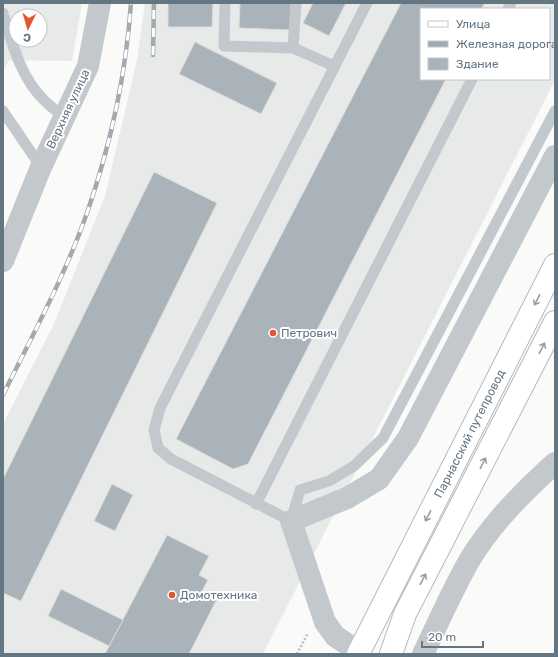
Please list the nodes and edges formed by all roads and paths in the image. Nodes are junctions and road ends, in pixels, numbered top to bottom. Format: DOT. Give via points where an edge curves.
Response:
graph roads {
  1 [pos="100,3"];
  2 [pos="225,3"];
  3 [pos="296,3"];
  4 [pos="367,3"];
  5 [pos="3,13"];
  6 [pos="293,48"];
  7 [pos="334,66"];
  8 [pos="471,80"];
  9 [pos="3,111"];
  10 [pos="555,111"];
  11 [pos="64,117"];
  12 [pos="555,156"];
  13 [pos="41,167"];
  14 [pos="3,261"];
  15 [pos="555,266"];
  16 [pos="555,322"];
  17 [pos="555,463"];
  18 [pos="256,504"];
  19 [pos="291,521"];
  20 [pos="358,653"];
  21 [pos="391,654"];
  22 [pos="423,654"];
  1 -- 11 [label="street, Верхняя улица" via="88,66"];
  2 -- 6 [label="lane" via="224,46"];
  3 -- 6 [label="lane"];
  4 -- 7 [label="lane"];
  5 -- 11 [label="lane" via="11,42 29,80 42,99"];
  6 -- 7 [label="lane"];
  7 -- 18 [label="lane" via="160,408 154,430 158,448 171,459"];
  8 -- 18 [label="lane"];
  9 -- 13 [label="lane"];
  10 -- 19 [label="lane" via="383,438 354,466 329,482 300,490"];
  11 -- 13 [label="street, Верхняя улица"];
  12 -- 19 [label="street" via="408,438 379,479 346,498"];
  13 -- 14 [label="street, Верхняя улица"];
  15 -- 20 [label="main road, Парнасский путепровод, one-way"];
  21 -- 16 [label="main road, Парнасский путепровод, one-way" via="405,614"];
  17 -- 22 [label="street" via="492,528 469,561"];
  18 -- 19 [label="lane"];
  19 -- 20 [label="street" via="324,622 335,636"];
}
